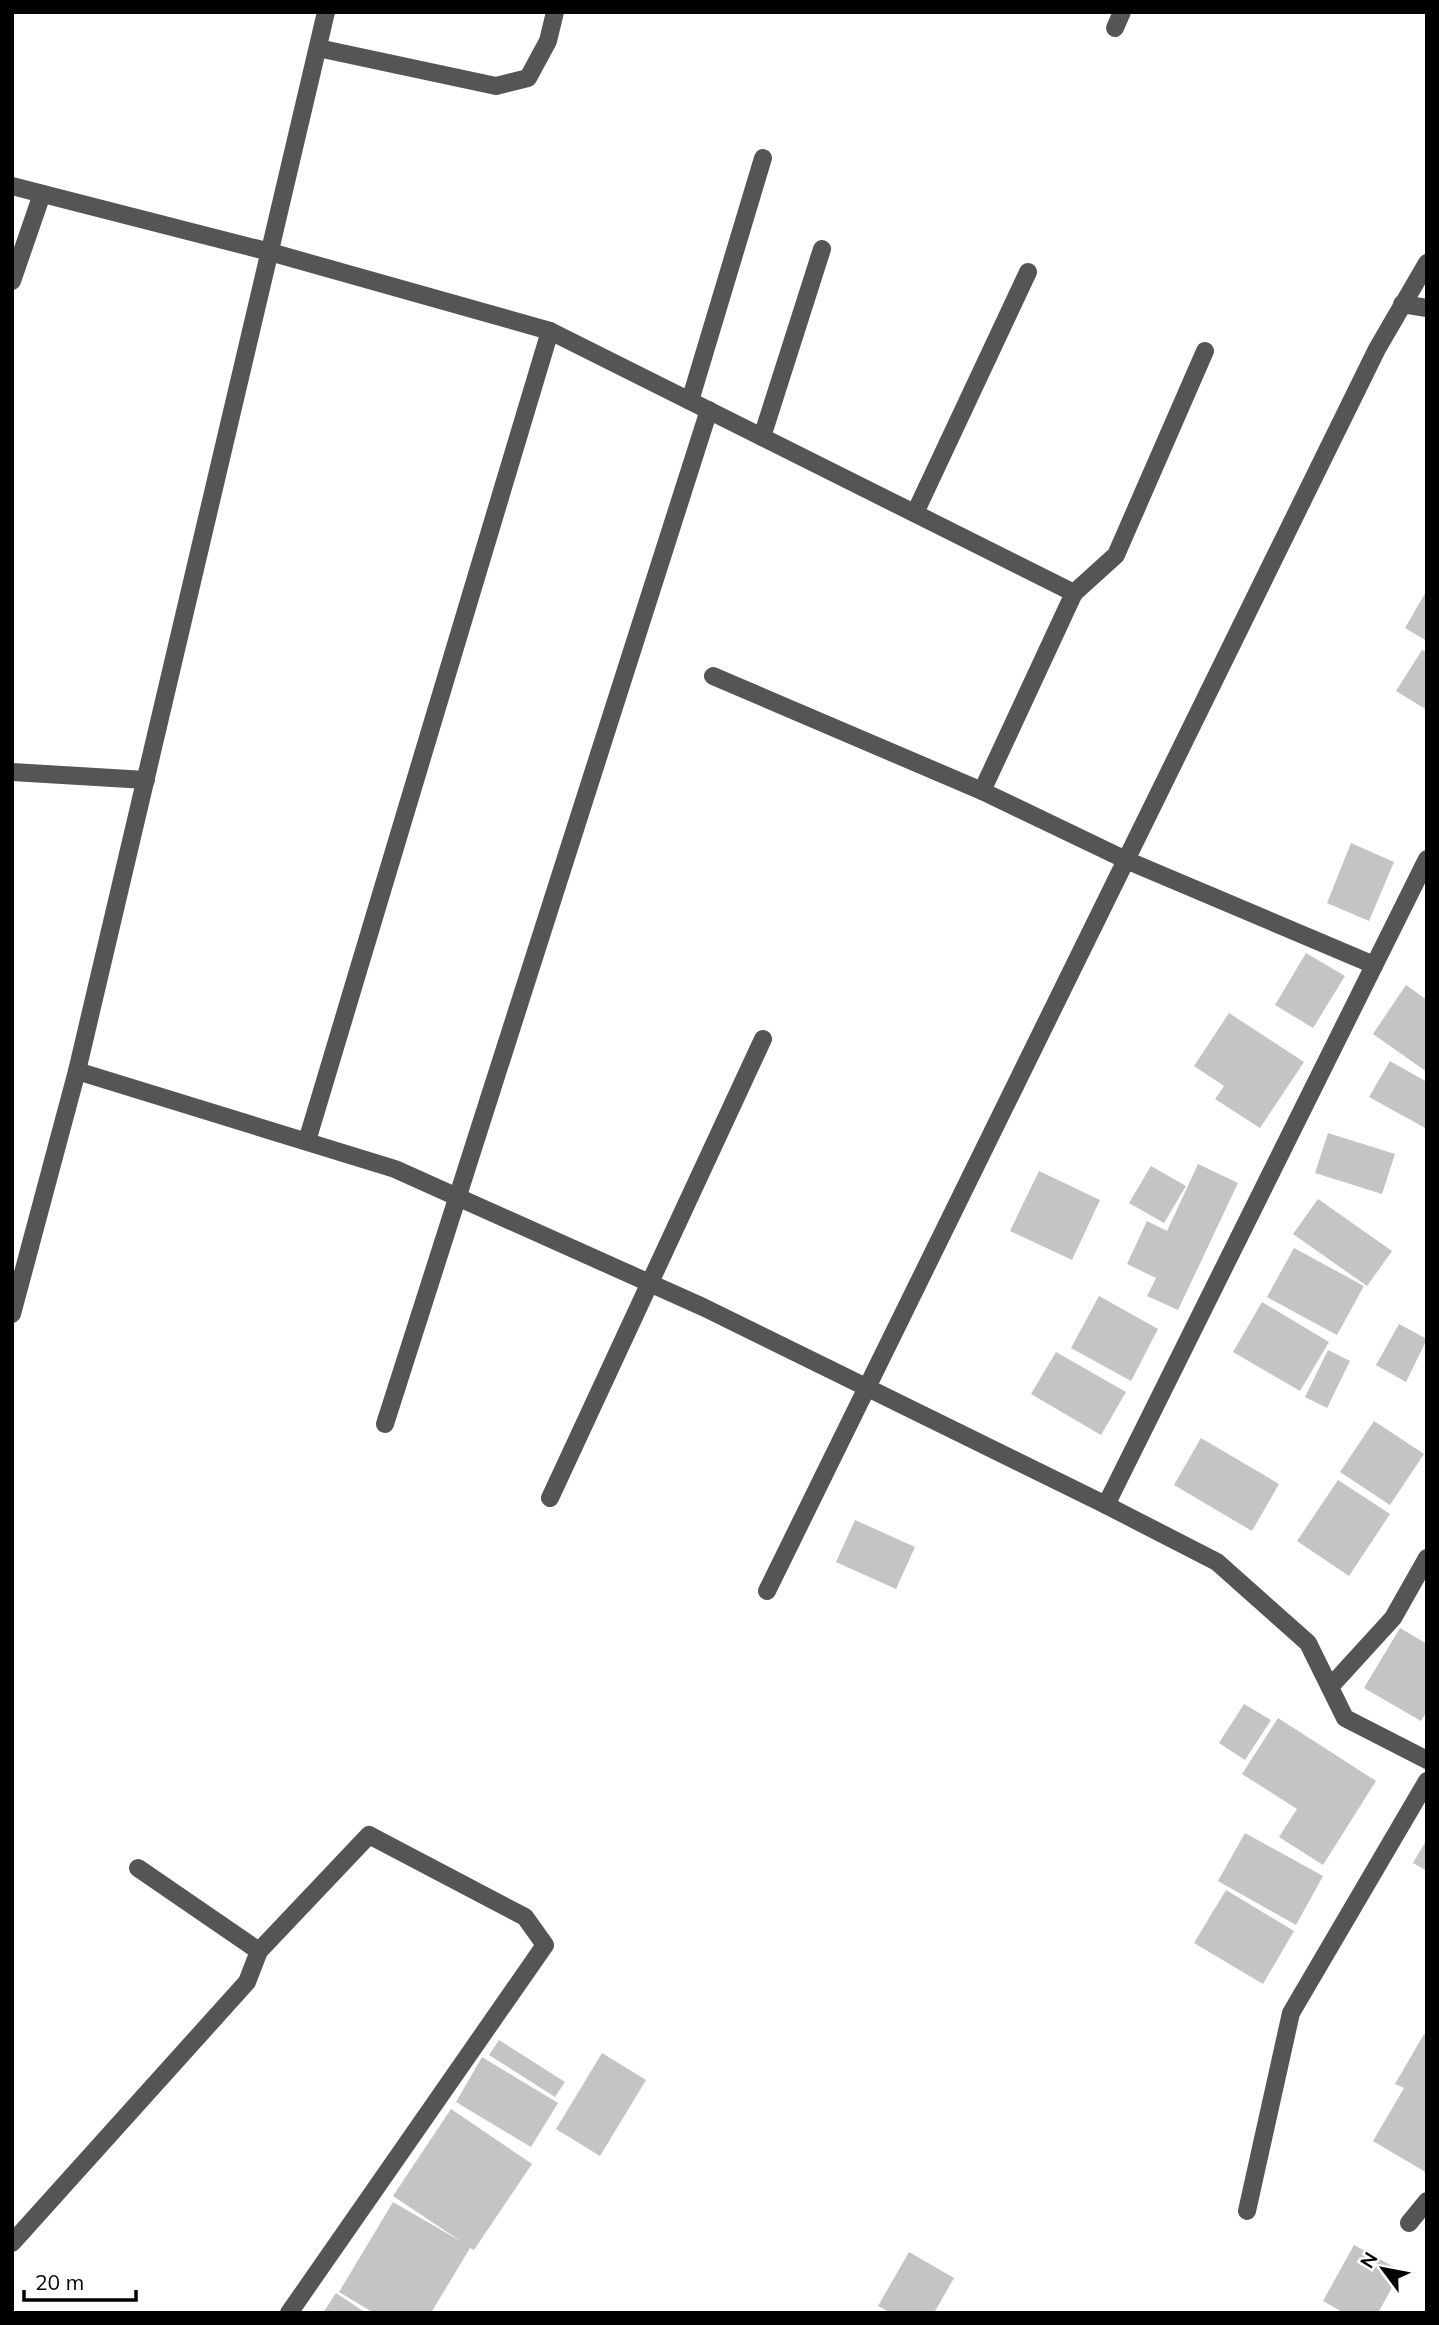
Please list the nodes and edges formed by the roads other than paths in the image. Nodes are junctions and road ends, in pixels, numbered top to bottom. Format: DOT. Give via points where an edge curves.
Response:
graph roads {
  1 [pos="326,12"];
  2 [pos="555,12"];
  3 [pos="318,48"];
  4 [pos="763,158"];
  5 [pos="12,187"];
  6 [pos="42,194"];
  7 [pos="822,249"];
  8 [pos="270,252"];
  9 [pos="1427,263"];
  10 [pos="1028,272"];
  11 [pos="12,281"];
  12 [pos="1402,304"];
  13 [pos="1427,308"];
  14 [pos="550,331"];
  15 [pos="1205,351"];
  16 [pos="690,401"];
  17 [pos="709,410"];
  18 [pos="762,437"];
  19 [pos="915,513"];
  20 [pos="1074,593"];
  21 [pos="712,676"];
  22 [pos="12,772"];
  23 [pos="146,779"];
  24 [pos="982,791"];
  25 [pos="1427,859"];
  26 [pos="1126,860"];
  27 [pos="1374,965"];
  28 [pos="763,1039"];
  29 [pos="77,1071"];
  30 [pos="307,1141"];
  31 [pos="460,1198"];
  32 [pos="650,1283"];
  33 [pos="12,1314"];
  34 [pos="868,1389"];
  35 [pos="385,1424"];
  36 [pos="550,1498"];
  37 [pos="1106,1505"];
  38 [pos="1427,1558"];
  39 [pos="767,1591"];
  40 [pos="1330,1687"];
  41 [pos="1427,1760"];
  42 [pos="1427,1781"];
  43 [pos="138,1868"];
  44 [pos="259,1951"];
  45 [pos="1427,2200"];
  46 [pos="1247,2211"];
  47 [pos="1409,2223"];
  48 [pos="12,2242"];
  49 [pos="289,2313"];
  1 -- 3 [label="street"];
  2 -- 3 [label="street" via="548,41 528,78 496,86"];
  3 -- 8 [label="street"];
  4 -- 16 [label="street"];
  5 -- 6 [label="street"];
  6 -- 8 [label="street"];
  6 -- 11 [label="street"];
  7 -- 18 [label="street"];
  8 -- 14 [label="street"];
  8 -- 23 [label="street"];
  9 -- 12 [label="street"];
  10 -- 19 [label="street"];
  12 -- 13 [label="street"];
  12 -- 26 [label="street"];
  14 -- 16 [label="street"];
  14 -- 30 [label="street"];
  15 -- 20 [label="street" via="1116,555"];
  16 -- 17 [label="street"];
  17 -- 18 [label="street"];
  17 -- 31 [label="street"];
  18 -- 19 [label="street"];
  19 -- 20 [label="street"];
  20 -- 24 [label="street"];
  21 -- 24 [label="street"];
  22 -- 23 [label="street"];
  23 -- 29 [label="street"];
  24 -- 26 [label="street"];
  25 -- 27 [label="street"];
  26 -- 27 [label="street"];
  26 -- 34 [label="street"];
  27 -- 37 [label="street"];
  28 -- 32 [label="street"];
  29 -- 30 [label="street"];
  29 -- 33 [label="street"];
  30 -- 31 [label="street" via="395,1169"];
  31 -- 32 [label="street"];
  31 -- 35 [label="street"];
  32 -- 34 [label="street"];
  32 -- 36 [label="street"];
  34 -- 37 [label="street"];
  34 -- 39 [label="street"];
  37 -- 40 [label="street" via="1217,1562 1308,1643"];
  38 -- 40 [label="street" via="1393,1618"];
  40 -- 41 [label="street" via="1345,1718"];
  42 -- 46 [label="street" via="1291,2013"];
  43 -- 44 [label="street"];
  44 -- 48 [label="street" via="247,1982"];
  44 -- 49 [label="street" via="369,1835 525,1917 545,1945"];
  45 -- 47 [label="street"];
}
